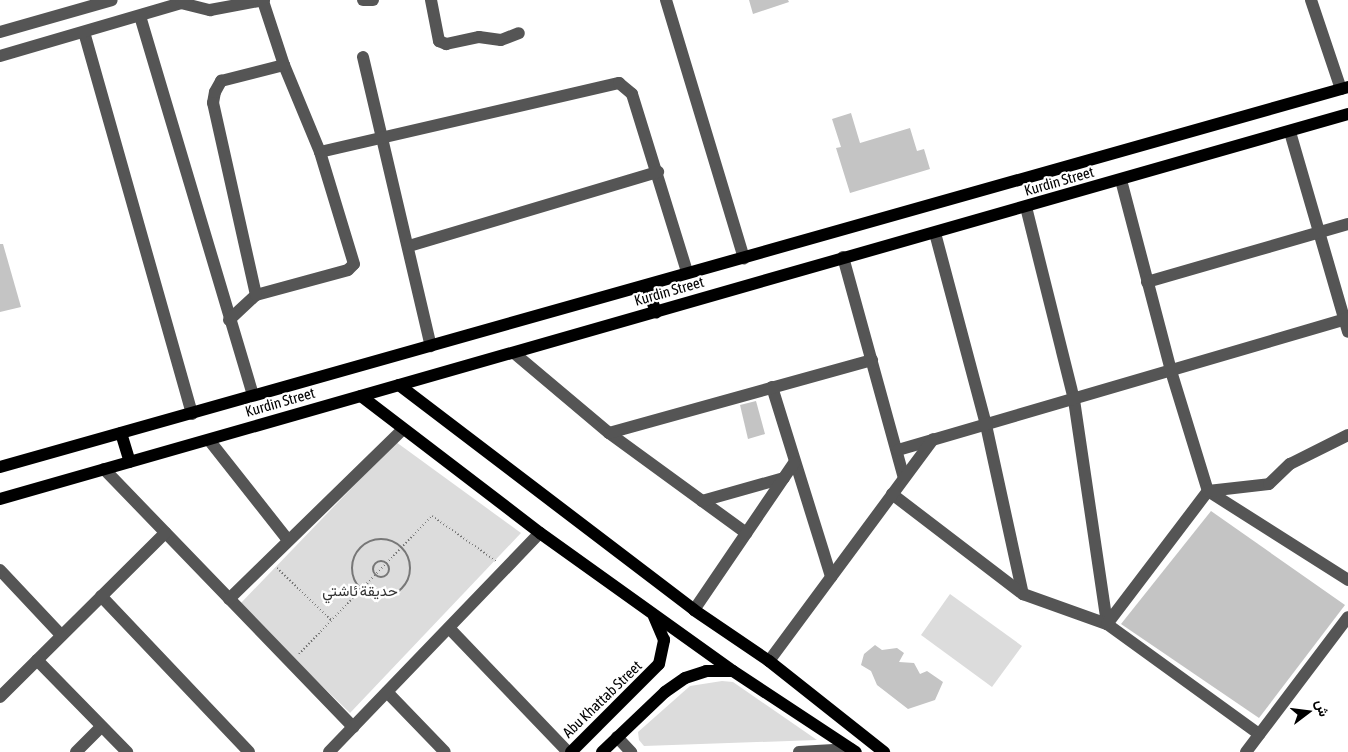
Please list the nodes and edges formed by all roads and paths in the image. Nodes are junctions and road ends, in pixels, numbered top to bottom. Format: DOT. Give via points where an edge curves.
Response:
graph roads {
  1 [pos="112,0"];
  2 [pos="363,0"];
  3 [pos="373,0"];
  4 [pos="431,0"];
  5 [pos="666,0"];
  6 [pos="1311,0"];
  7 [pos="181,1"];
  8 [pos="264,1"];
  9 [pos="140,16"];
  10 [pos="84,32"];
  11 [pos="519,32"];
  12 [pos="0,34"];
  13 [pos="3,55"];
  14 [pos="363,57"];
  15 [pos="284,65"];
  16 [pos="1344,88"];
  17 [pos="1348,114"];
  18 [pos="1290,132"];
  19 [pos="385,140"];
  20 [pos="320,152"];
  21 [pos="658,172"];
  22 [pos="1121,180"];
  23 [pos="1026,207"];
  24 [pos="1348,224"];
  25 [pos="1321,231"];
  26 [pos="934,233"];
  27 [pos="409,246"];
  28 [pos="843,257"];
  29 [pos="744,258"];
  30 [pos="687,272"];
  31 [pos="1147,282"];
  32 [pos="647,286"];
  33 [pos="256,295"];
  34 [pos="656,312"];
  35 [pos="1346,318"];
  36 [pos="229,320"];
  37 [pos="1348,332"];
  38 [pos="431,346"];
  39 [pos="514,353"];
  40 [pos="872,360"];
  41 [pos="1170,371"];
  42 [pos="399,384"];
  43 [pos="772,388"];
  44 [pos="252,396"];
  45 [pos="361,396"];
  46 [pos="1074,400"];
  47 [pos="192,414"];
  48 [pos="986,425"];
  49 [pos="403,429"];
  50 [pos="121,433"];
  51 [pos="609,433"];
  52 [pos="1348,436"];
  53 [pos="933,439"];
  54 [pos="209,440"];
  55 [pos="898,450"];
  56 [pos="130,462"];
  57 [pos="794,464"];
  58 [pos="0,467"];
  59 [pos="104,469"];
  60 [pos="784,478"];
  61 [pos="904,478"];
  62 [pos="1208,492"];
  63 [pos="892,494"];
  64 [pos="0,499"];
  65 [pos="702,501"];
  66 [pos="165,533"];
  67 [pos="540,533"];
  68 [pos="746,533"];
  69 [pos="288,540"];
  70 [pos="401,548"];
  71 [pos="269,559"];
  72 [pos="387,563"];
  73 [pos="506,568"];
  74 [pos="0,570"];
  75 [pos="375,575"];
  76 [pos="831,577"];
  77 [pos="1348,580"];
  78 [pos="361,590"];
  79 [pos="1023,594"];
  80 [pos="101,596"];
  81 [pos="230,599"];
  82 [pos="694,610"];
  83 [pos="652,614"];
  84 [pos="1348,618"];
  85 [pos="331,620"];
  86 [pos="1106,624"];
  87 [pos="449,628"];
  88 [pos="61,635"];
  89 [pos="37,660"];
  90 [pos="769,661"];
  91 [pos="290,662"];
  92 [pos="734,671"];
  93 [pos="649,676"];
  94 [pos="388,692"];
  95 [pos="665,692"];
  96 [pos="0,698"];
  97 [pos="101,727"];
  98 [pos="353,727"];
  99 [pos="1259,734"];
  100 [pos="616,737"];
  101 [pos="853,750"];
  102 [pos="76,752"];
  103 [pos="127,752"];
  104 [pos="249,752"];
  105 [pos="331,752"];
  106 [pos="445,752"];
  107 [pos="569,752"];
  108 [pos="602,752"];
  109 [pos="631,752"];
  110 [pos="799,752"];
  111 [pos="884,752"];
  112 [pos="1246,752"];
  1 -- 12 [label="street"];
  2 -- 3 [label="street"];
  4 -- 11 [label="street" via="440,41 446,44 479,38 501,40"];
  5 -- 29 [label="street"];
  6 -- 16 [label="street"];
  7 -- 8 [label="street" via="210,10"];
  7 -- 9 [label="street"];
  8 -- 15 [label="street"];
  9 -- 10 [label="street"];
  9 -- 36 [label="street"];
  10 -- 13 [label="street"];
  10 -- 47 [label="street"];
  12 -- 13 [label="street"];
  14 -- 19 [label="street"];
  15 -- 20 [label="street"];
  15 -- 33 [label="street" via="221,81 213,102"];
  16 -- 29 [label="main road, Kurdin Street"];
  17 -- 18 [label="main road, Kurdin Street"];
  18 -- 22 [label="main road, Kurdin Street"];
  18 -- 25 [label="street"];
  19 -- 20 [label="street"];
  19 -- 21 [label="street" via="619,84 632,94"];
  19 -- 27 [label="street"];
  20 -- 33 [label="street" via="354,264 348,270"];
  21 -- 27 [label="street"];
  21 -- 30 [label="street"];
  22 -- 23 [label="main road, Kurdin Street"];
  22 -- 31 [label="street"];
  23 -- 26 [label="main road, Kurdin Street"];
  23 -- 46 [label="street"];
  24 -- 25 [label="street"];
  25 -- 31 [label="street"];
  25 -- 35 [label="street"];
  26 -- 28 [label="main road, Kurdin Street"];
  26 -- 48 [label="street"];
  27 -- 38 [label="street"];
  28 -- 34 [label="main road, Kurdin Street"];
  28 -- 40 [label="street"];
  29 -- 30 [label="main road, Kurdin Street"];
  30 -- 32 [label="main road, Kurdin Street"];
  31 -- 41 [label="street"];
  32 -- 34 [label="main road"];
  32 -- 38 [label="main road, Kurdin Street"];
  33 -- 36 [label="street"];
  34 -- 39 [label="main road, Kurdin Street"];
  35 -- 37 [label="street"];
  35 -- 41 [label="street"];
  36 -- 44 [label="street"];
  38 -- 44 [label="main road, Kurdin Street"];
  39 -- 42 [label="main road, Kurdin Street"];
  39 -- 51 [label="street"];
  40 -- 43 [label="street"];
  40 -- 55 [label="street"];
  41 -- 46 [label="street"];
  41 -- 62 [label="street"];
  42 -- 45 [label="main road, Kurdin Street"];
  42 -- 82 [label="main road"];
  43 -- 51 [label="street"];
  43 -- 57 [label="street"];
  44 -- 47 [label="main road, Kurdin Street"];
  45 -- 49 [label="main road"];
  45 -- 54 [label="main road, Kurdin Street"];
  46 -- 48 [label="street"];
  46 -- 86 [label="street"];
  47 -- 50 [label="main road, Kurdin Street"];
  48 -- 53 [label="street"];
  48 -- 79 [label="street"];
  49 -- 67 [label="main road"];
  49 -- 69 [label="street"];
  50 -- 56 [label="main road"];
  50 -- 58 [label="main road, Kurdin Street"];
  51 -- 65 [label="street"];
  52 -- 62 [label="street" via="1290,464 1270,484"];
  53 -- 55 [label="street"];
  53 -- 61 [label="street"];
  54 -- 56 [label="main road, Kurdin Street"];
  54 -- 69 [label="street"];
  55 -- 61 [label="street"];
  56 -- 59 [label="main road, Kurdin Street"];
  57 -- 60 [label="street"];
  57 -- 76 [label="street"];
  59 -- 64 [label="main road, Kurdin Street"];
  59 -- 66 [label="street"];
  60 -- 65 [label="street"];
  60 -- 68 [label="street"];
  61 -- 63 [label="street"];
  62 -- 77 [label="street"];
  62 -- 86 [label="street"];
  63 -- 76 [label="street"];
  63 -- 79 [label="street"];
  65 -- 68 [label="street"];
  66 -- 80 [label="street"];
  66 -- 81 [label="street"];
  67 -- 73 [label="street"];
  67 -- 83 [label="main road"];
  68 -- 82 [label="street"];
  69 -- 71 [label="street"];
  70 -- 72 [label="path"];
  70 -- 73 [label="path" via="432,516"];
  70 -- 78 [label="path" via="410,569 402,588 384,598"];
  70 -- 78 [label="path" via="380,539 360,548 352,567"];
  71 -- 81 [label="street"];
  71 -- 85 [label="path"];
  72 -- 75 [label="path"];
  72 -- 75 [label="path" via="389,571 386,576"];
  72 -- 75 [label="path" via="376,562 372,567"];
  73 -- 87 [label="street"];
  74 -- 88 [label="street"];
  75 -- 78 [label="path"];
  76 -- 90 [label="street"];
  78 -- 85 [label="path"];
  79 -- 86 [label="street"];
  80 -- 88 [label="street"];
  80 -- 104 [label="street"];
  81 -- 91 [label="street"];
  82 -- 90 [label="main road"];
  83 -- 92 [label="main road"];
  83 -- 93 [label="main road, Abu Khattab Street" via="661,630 664,651"];
  84 -- 99 [label="street"];
  85 -- 91 [label="path"];
  86 -- 99 [label="street"];
  87 -- 94 [label="street"];
  87 -- 107 [label="street"];
  88 -- 89 [label="street"];
  89 -- 96 [label="street"];
  89 -- 97 [label="street"];
  90 -- 111 [label="main road"];
  91 -- 98 [label="street"];
  92 -- 95 [label="main road" via="697,674"];
  92 -- 101 [label="main road"];
  93 -- 95 [label="main road"];
  93 -- 107 [label="main road, Abu Khattab Street"];
  94 -- 98 [label="street"];
  94 -- 106 [label="street"];
  95 -- 100 [label="main road"];
  97 -- 102 [label="street"];
  97 -- 103 [label="street"];
  98 -- 105 [label="street"];
  99 -- 112 [label="street"];
  100 -- 108 [label="main road"];
  100 -- 109 [label="street"];
  101 -- 110 [label="street"];
}
